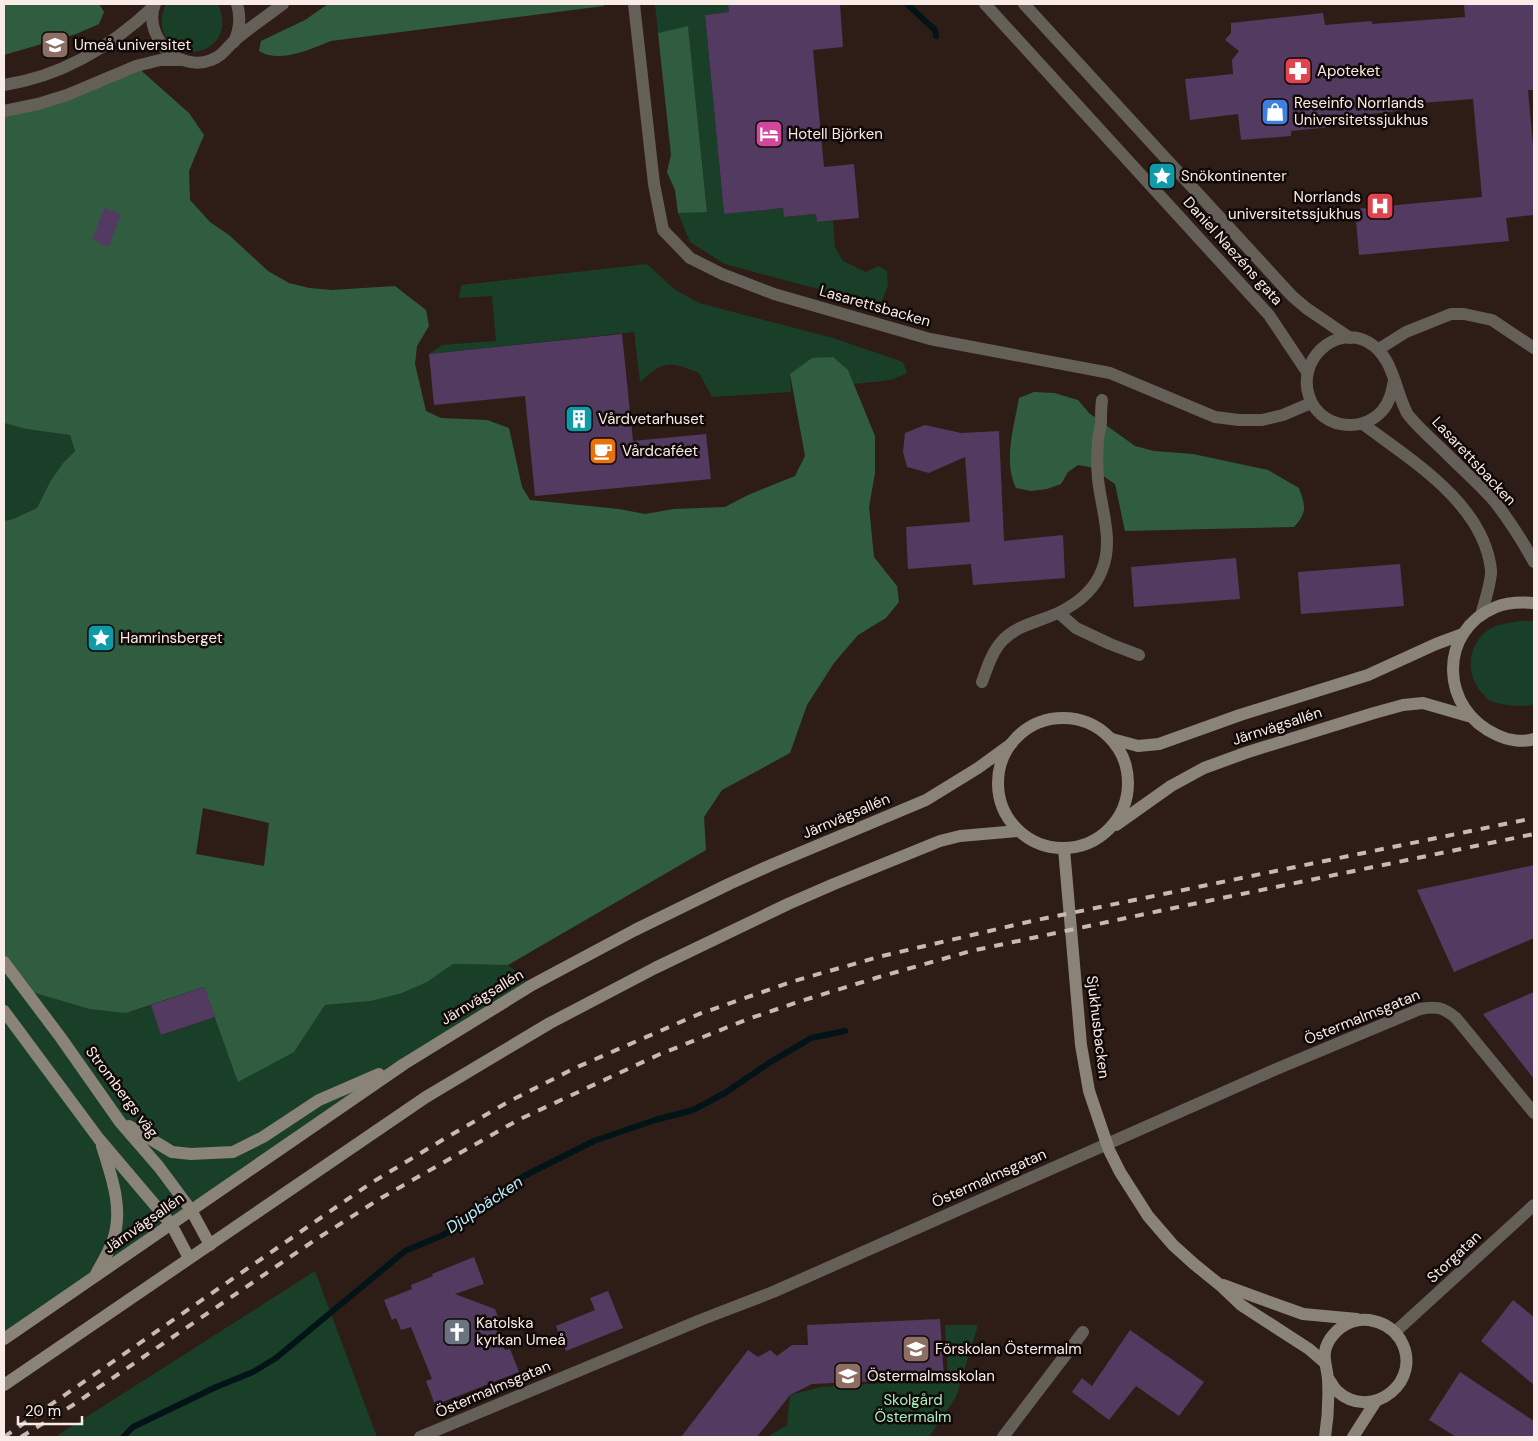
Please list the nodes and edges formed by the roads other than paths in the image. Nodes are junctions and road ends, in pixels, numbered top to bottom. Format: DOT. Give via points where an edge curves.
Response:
graph roads {
  1 [pos="237,4"];
  2 [pos="283,4"];
  3 [pos="634,4"];
  4 [pos="985,4"];
  5 [pos="1024,4"];
  6 [pos="154,5"];
  7 [pos="234,42"];
  8 [pos="180,60"];
  9 [pos="4,85"];
  10 [pos="4,110"];
  11 [pos="1350,338"];
  12 [pos="1534,348"];
  13 [pos="1379,349"];
  14 [pos="1307,372"];
  15 [pos="1394,380"];
  16 [pos="1102,400"];
  17 [pos="1311,403"];
  18 [pos="1363,424"];
  19 [pos="1534,562"];
  20 [pos="1534,603"];
  21 [pos="1059,613"];
  22 [pos="1481,615"];
  23 [pos="1463,634"];
  24 [pos="1139,655"];
  25 [pos="982,682"];
  26 [pos="1468,716"];
  27 [pos="1112,739"];
  28 [pos="1534,739"];
  29 [pos="1011,744"];
  30 [pos="1110,829"];
  31 [pos="1018,831"];
  32 [pos="1064,849"];
  33 [pos="4,962"];
  34 [pos="4,1011"];
  35 [pos="404,1064"];
  36 [pos="1534,1113"];
  37 [pos="120,1122"];
  38 [pos="99,1139"];
  39 [pos="1534,1205"];
  40 [pos="190,1210"];
  41 [pos="171,1224"];
  42 [pos="210,1245"];
  43 [pos="189,1258"];
  44 [pos="95,1277"];
  45 [pos="1220,1285"];
  46 [pos="1362,1319"];
  47 [pos="1083,1332"];
  48 [pos="1395,1332"];
  49 [pos="4,1339"];
  50 [pos="1324,1362"];
  51 [pos="1328,1378"];
  52 [pos="4,1384"];
  53 [pos="1376,1401"];
  54 [pos="427,1436"];
  55 [pos="1003,1437"];
  56 [pos="1325,1437"];
  57 [pos="1353,1437"];
  1 -- 7 [label="street" via="240,13"];
  2 -- 7 [label="street"];
  3 -- 17 [label="street, Lasarettsbacken" via="654,184 664,230 690,258 774,294 930,339 1110,373 1216,417 1262,420"];
  4 -- 14 [label="street, Daniel Naezéns gata" via="1269,315"];
  5 -- 11 [label="street, Daniel Naezéns gata" via="1292,296"];
  6 -- 8 [label="street" via="154,33 165,50"];
  6 -- 9 [label="street" via="96,53 45,76"];
  7 -- 8 [label="street" via="223,54 210,61"];
  8 -- 10 [label="street" via="160,60 136,66 67,95"];
  11 -- 13 [label="street" via="1366,341"];
  11 -- 14 [label="street" via="1334,341 1320,349"];
  12 -- 13 [label="street" via="1492,320 1451,314 1406,332"];
  13 -- 15 [label="street, Lasarettsbacken" via="1389,362"];
  14 -- 17 [label="street" via="1306,389"];
  15 -- 18 [label="street" via="1383,410"];
  15 -- 19 [label="street, Lasarettsbacken" via="1408,414 1495,502"];
  16 -- 21 [label="street" via="1098,480 1106,555 1093,587"];
  17 -- 18 [label="street" via="1319,414 1332,422 1350,426"];
  18 -- 22 [label="street" via="1435,478 1464,510 1483,539 1491,572"];
  20 -- 22 [label="main road" via="1516,602"];
  21 -- 24 [label="street" via="1076,628"];
  21 -- 25 [label="street" via="1026,624 1002,641 988,662"];
  22 -- 23 [label="main road"];
  23 -- 26 [label="main road" via="1455,653 1453,681"];
  23 -- 27 [label="main road, Järnvägsallén" via="1368,676 1240,715 1159,744 1138,746"];
  26 -- 28 [label="main road" via="1484,730 1505,739"];
  26 -- 30 [label="main road, Järnvägsallén" via="1423,704 1403,705 1248,752 1204,768"];
  27 -- 29 [label="main road" via="1096,726 1057,718 1039,722 1022,732"];
  27 -- 30 [label="main road" via="1127,768 1128,788 1125,806"];
  29 -- 31 [label="main road" via="1000,765 998,786 1001,804"];
  29 -- 35 [label="main road, Järnvägsallén" via="926,800 771,865 635,930 532,985"];
  30 -- 32 [label="main road" via="1085,845"];
  31 -- 32 [label="main road" via="1030,840"];
  31 -- 42 [label="main road" via="940,841 788,904 655,968 550,1023 426,1097"];
  32 -- 45 [label="main road, Sjukhusbacken" via="1081,1045 1100,1125 1120,1172 1148,1216 1173,1245"];
  33 -- 37 [label="main road, Strombergs väg"];
  34 -- 38 [label="main road"];
  35 -- 37 [label="main road" via="319,1100 263,1137 233,1152 172,1152"];
  35 -- 40 [label="main road, Järnvägsallén"];
  36 -- 54 [label="street, Östermalmsgatan" via="1456,1018 1435,1006 1420,1009 1274,1070 772,1292"];
  37 -- 40 [label="main road, Strombergs väg" via="159,1167"];
  38 -- 41 [label="main road"];
  38 -- 44 [label="main road" via="115,1188 117,1216 114,1239"];
  39 -- 48 [label="street, Storgatan"];
  40 -- 41 [label="main road, Järnvägsallén"];
  40 -- 42 [label="main road, Strombergs väg"];
  41 -- 43 [label="main road"];
  41 -- 44 [label="main road, Järnvägsallén"];
  42 -- 43 [label="main road"];
  43 -- 52 [label="main road"];
  44 -- 49 [label="main road, Järnvägsallén"];
  45 -- 46 [label="main road, Sjukhusbacken" via="1303,1314"];
  45 -- 50 [label="main road, Sjukhusbacken" via="1241,1306"];
  46 -- 48 [label="main road" via="1377,1321"];
  46 -- 50 [label="main road" via="1338,1329 1329,1340"];
  47 -- 55 [label="street"];
  48 -- 53 [label="main road" via="1404,1347 1405,1373 1393,1392"];
  50 -- 51 [label="main road"];
  51 -- 53 [label="main road" via="1337,1391 1352,1400"];
  51 -- 56 [label="main road"];
  53 -- 57 [label="main road"];
}
